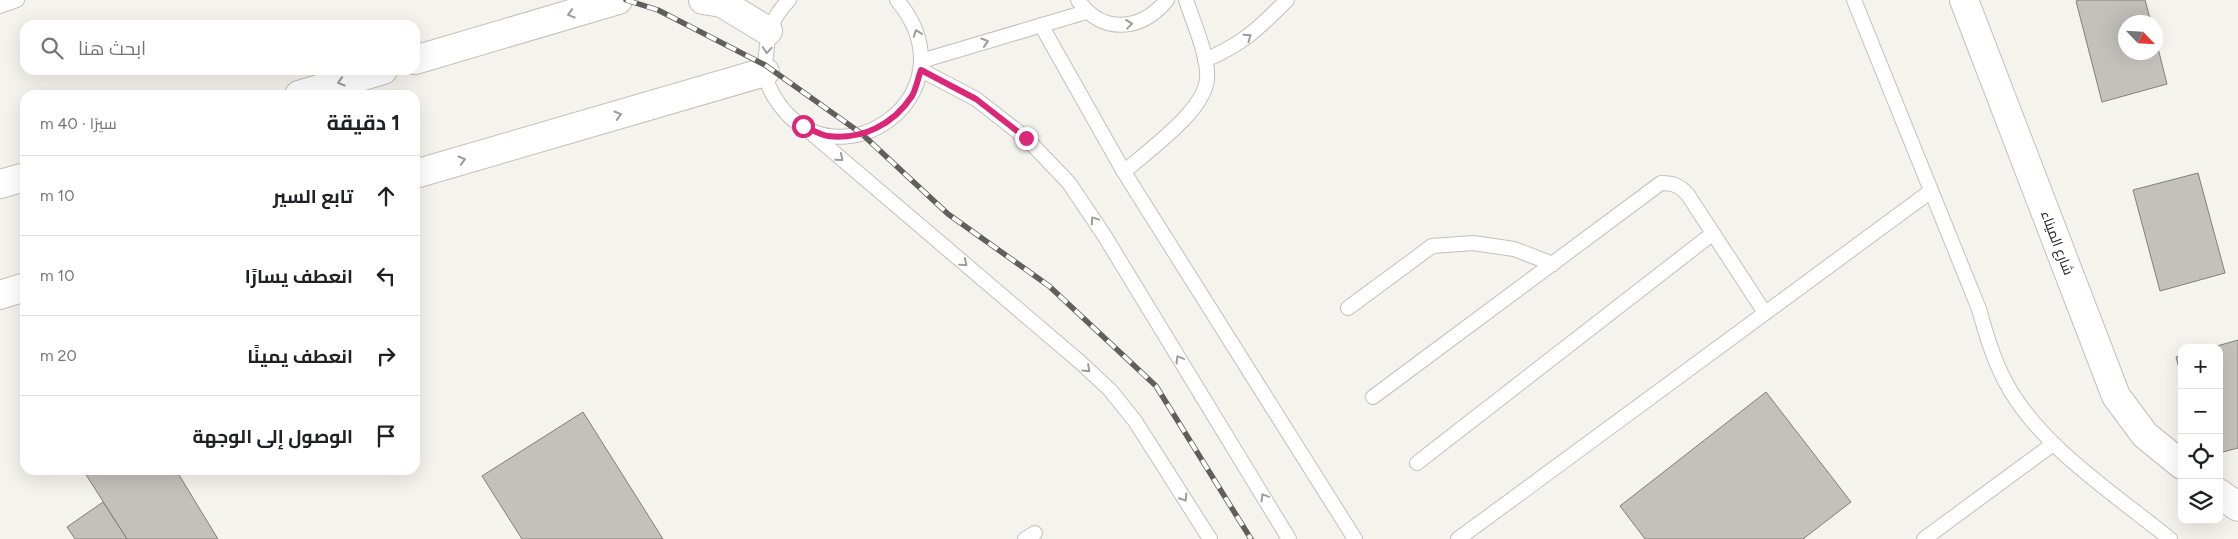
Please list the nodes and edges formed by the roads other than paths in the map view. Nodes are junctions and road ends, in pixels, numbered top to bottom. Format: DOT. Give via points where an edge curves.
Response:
graph roads {
  1 [pos="16,0"];
  2 [pos="618,0"];
  3 [pos="703,0"];
  4 [pos="789,0"];
  5 [pos="897,0"];
  6 [pos="1078,0"];
  7 [pos="1167,0"];
  8 [pos="1186,0"];
  9 [pos="1287,0"];
  10 [pos="1854,0"];
  11 [pos="1964,0"];
  12 [pos="0,6"];
  13 [pos="1086,12"];
  14 [pos="1041,25"];
  15 [pos="768,30"];
  16 [pos="420,59"];
  17 [pos="1205,60"];
  18 [pos="921,66"];
  19 [pos="765,72"];
  20 [pos="366,75"];
  21 [pos="316,90"];
  22 [pos="803,126"];
  23 [pos="1124,172"];
  24 [pos="420,173"];
  25 [pos="20,178"];
  26 [pos="0,184"];
  27 [pos="1931,191"];
  28 [pos="1712,234"];
  29 [pos="1553,264"];
  30 [pos="20,289"];
  31 [pos="0,295"];
  32 [pos="1348,308"];
  33 [pos="1765,313"];
  34 [pos="1373,397"];
  35 [pos="2052,444"];
  36 [pos="2178,462"];
  37 [pos="1417,463"];
  38 [pos="2223,496"];
  39 [pos="2238,507"];
  40 [pos="1210,539"];
  41 [pos="1289,539"];
  42 [pos="1355,539"];
  43 [pos="1458,539"];
  44 [pos="1924,539"];
  45 [pos="2170,539"];
  1 -- 12 [label="lane"];
  2 -- 16 [label="street, one-way"];
  3 -- 15 [label="street" via="722,4"];
  4 -- 15 [label="lane"];
  18 -- 5 [label="lane, one-way" via="920,38 910,16"];
  6 -- 13 [label="lane"];
  13 -- 7 [label="lane, one-way" via="1102,21 1119,25 1138,23 1154,14"];
  8 -- 17 [label="lane"];
  17 -- 9 [label="lane, one-way" via="1231,49 1256,31"];
  10 -- 27 [label="lane"];
  11 -- 36 [label="street, شارع الميناء" via="2116,396 2145,435"];
  13 -- 14 [label="lane"];
  18 -- 14 [label="lane, one-way"];
  14 -- 23 [label="lane"];
  15 -- 19 [label="lane, one-way"];
  17 -- 23 [label="lane" via="1207,78 1203,96 1193,111"];
  18 -- 22 [label="lane" via="913,94 897,114 876,129 852,137 826,136"];
  41 -- 18 [label="lane, one-way" via="1069,183 1026,138 976,99"];
  19 -- 22 [label="lane" via="772,94 785,112"];
  24 -- 19 [label="street, one-way"];
  20 -- 21 [label="street, one-way"];
  22 -- 40 [label="lane, one-way" via="1110,390 1135,421"];
  23 -- 42 [label="lane"];
  25 -- 26 [label="street"];
  27 -- 33 [label="lane"];
  27 -- 35 [label="lane" via="2006,382 2027,415"];
  28 -- 29 [label="lane" via="1681,187 1661,183"];
  28 -- 33 [label="lane"];
  28 -- 37 [label="lane"];
  29 -- 32 [label="lane" via="1514,249 1474,243 1432,246"];
  29 -- 34 [label="lane"];
  30 -- 31 [label="street"];
  33 -- 43 [label="lane"];
  35 -- 44 [label="lane"];
  35 -- 45 [label="lane"];
  38 -- 39 [label="street"];
}
